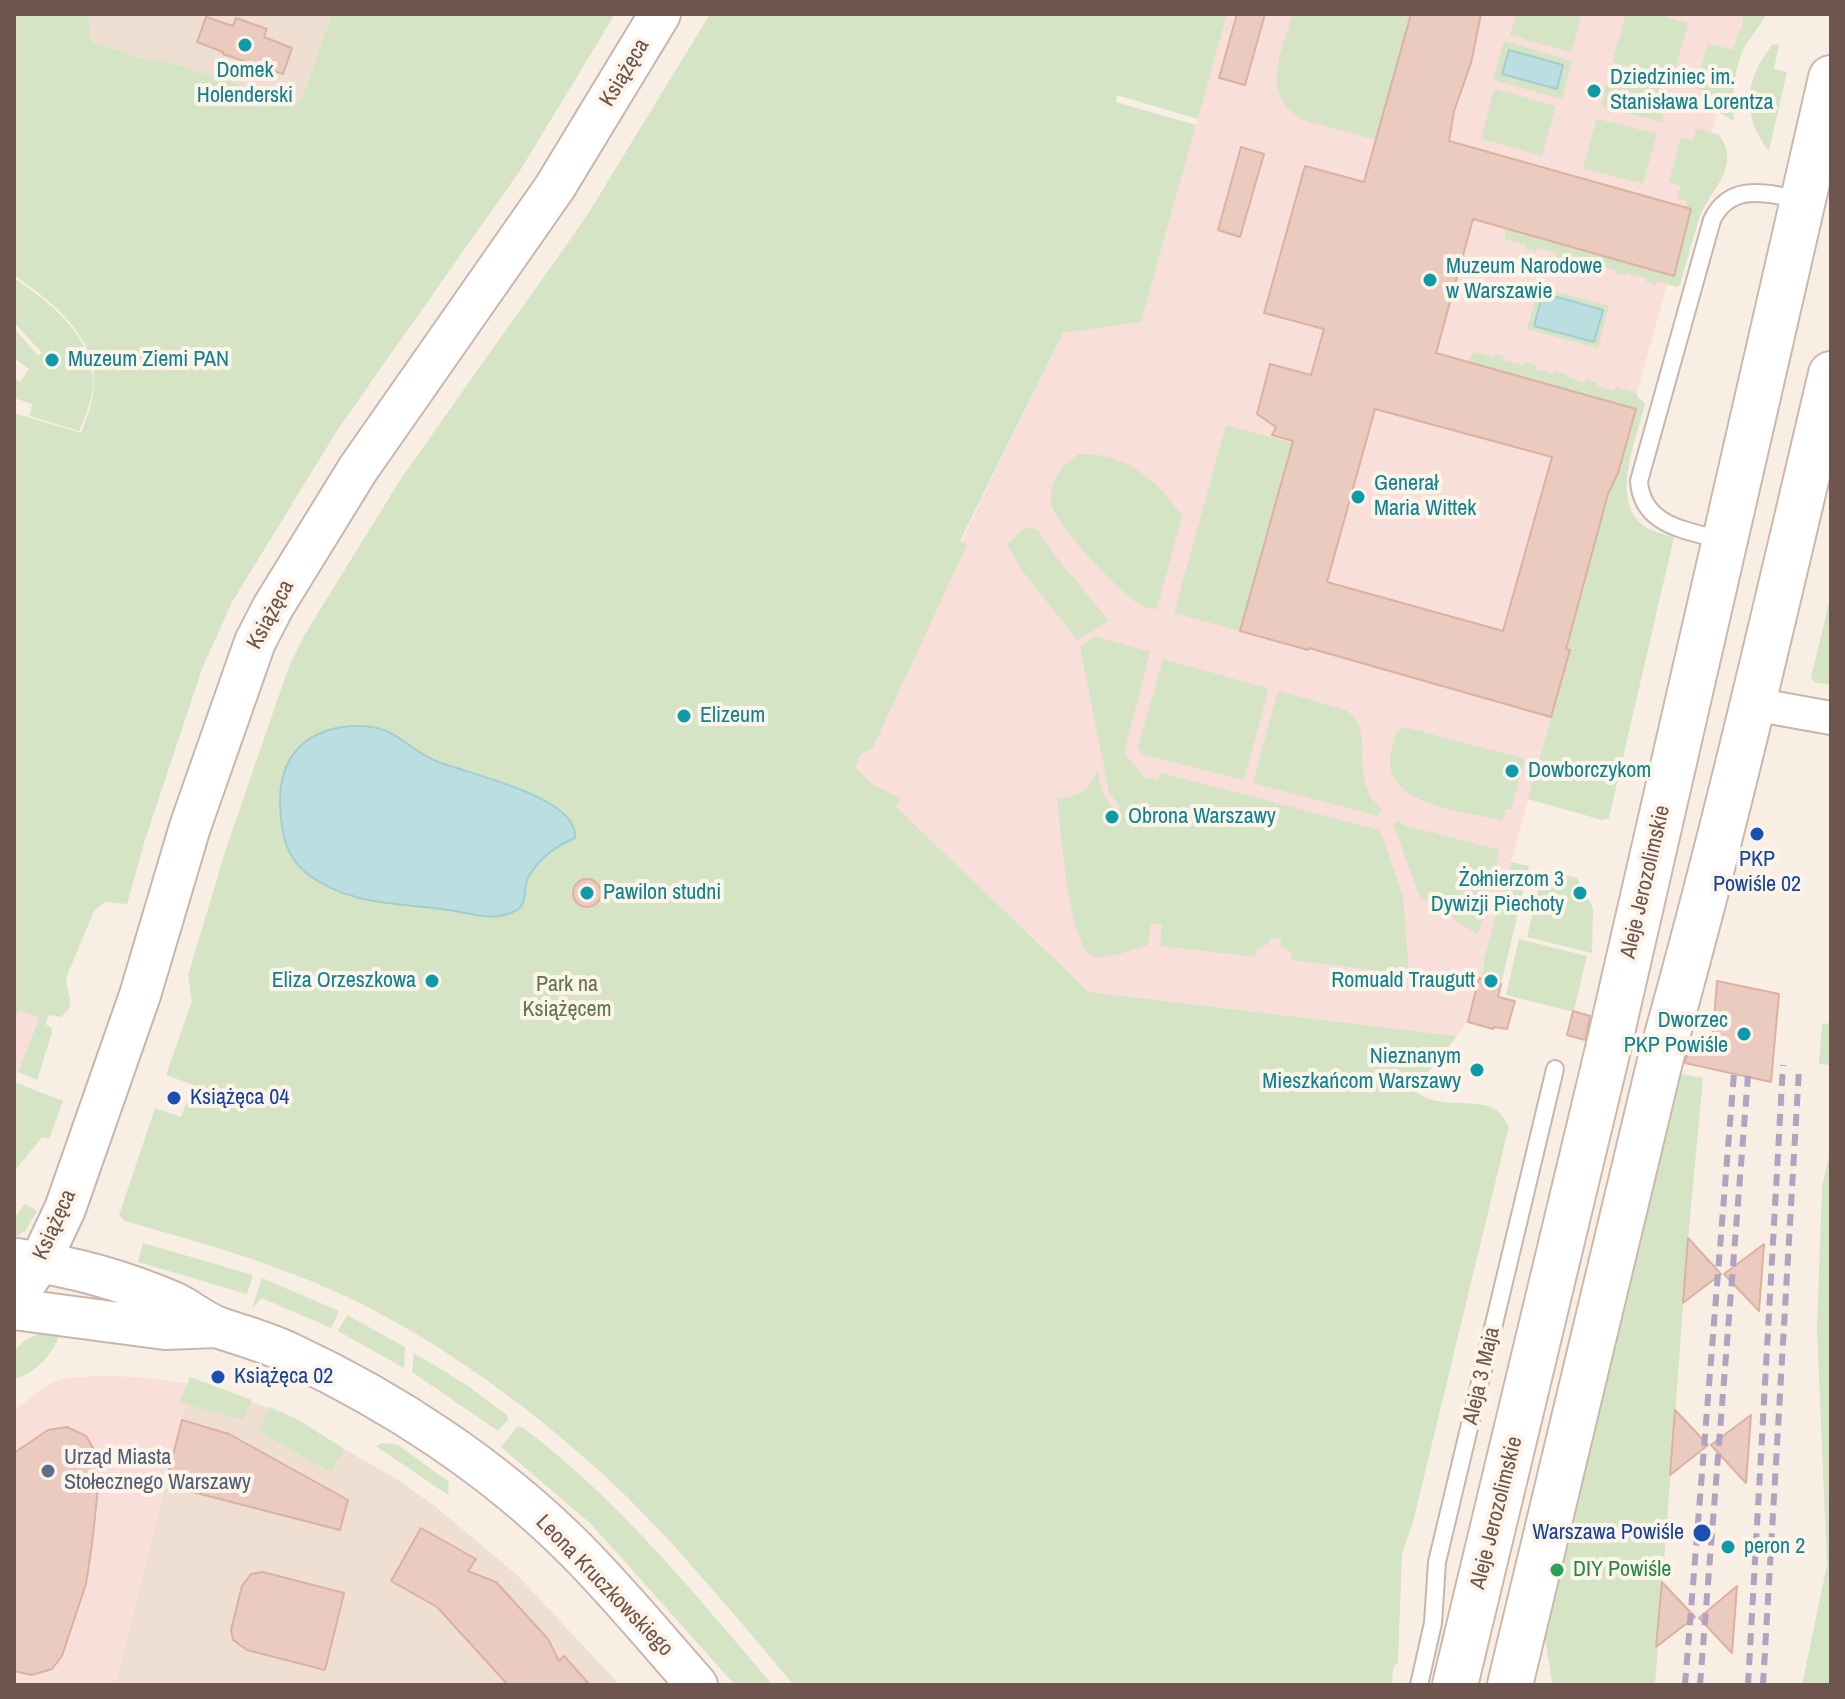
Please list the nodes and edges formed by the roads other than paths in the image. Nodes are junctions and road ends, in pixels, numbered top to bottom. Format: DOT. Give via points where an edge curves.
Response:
graph roads {
  1 [pos="660,14"];
  2 [pos="1831,78"];
  3 [pos="1804,200"];
  4 [pos="1831,374"];
  5 [pos="1725,541"];
  6 [pos="1753,704"];
  7 [pos="1831,718"];
  8 [pos="1555,1069"];
  9 [pos="21,1283"];
  10 [pos="217,1327"];
  11 [pos="697,1685"];
  12 [pos="1419,1685"];
  13 [pos="1455,1685"];
  14 [pos="1510,1685"];
  1 -- 9 [label="street, Książęca" via="555,187 358,469 255,642 65,1209"];
  2 -- 3 [label="main road, Aleje Jerozolimskie"];
  3 -- 5 [label="main road, Aleje Jerozolimskie"];
  3 -- 5 [label="lane" via="1744,194 1719,207 1639,481 1644,507 1652,514"];
  4 -- 6 [label="main road"];
  5 -- 13 [label="main road, Aleje Jerozolimskie"];
  6 -- 7 [label="street"];
  6 -- 14 [label="main road" via="1661,1057"];
  8 -- 12 [label="lane, Aleja 3 Maja" via="1437,1562 1433,1623"];
  9 -- 10 [label="street, Leona Kruczkowskiego" via="165,1329"];
  9 -- 10 [label="street, Leona Kruczkowskiego" via="86,1272 174,1303"];
  10 -- 11 [label="street, Leona Kruczkowskiego" via="326,1371 459,1452 575,1549"];
}
